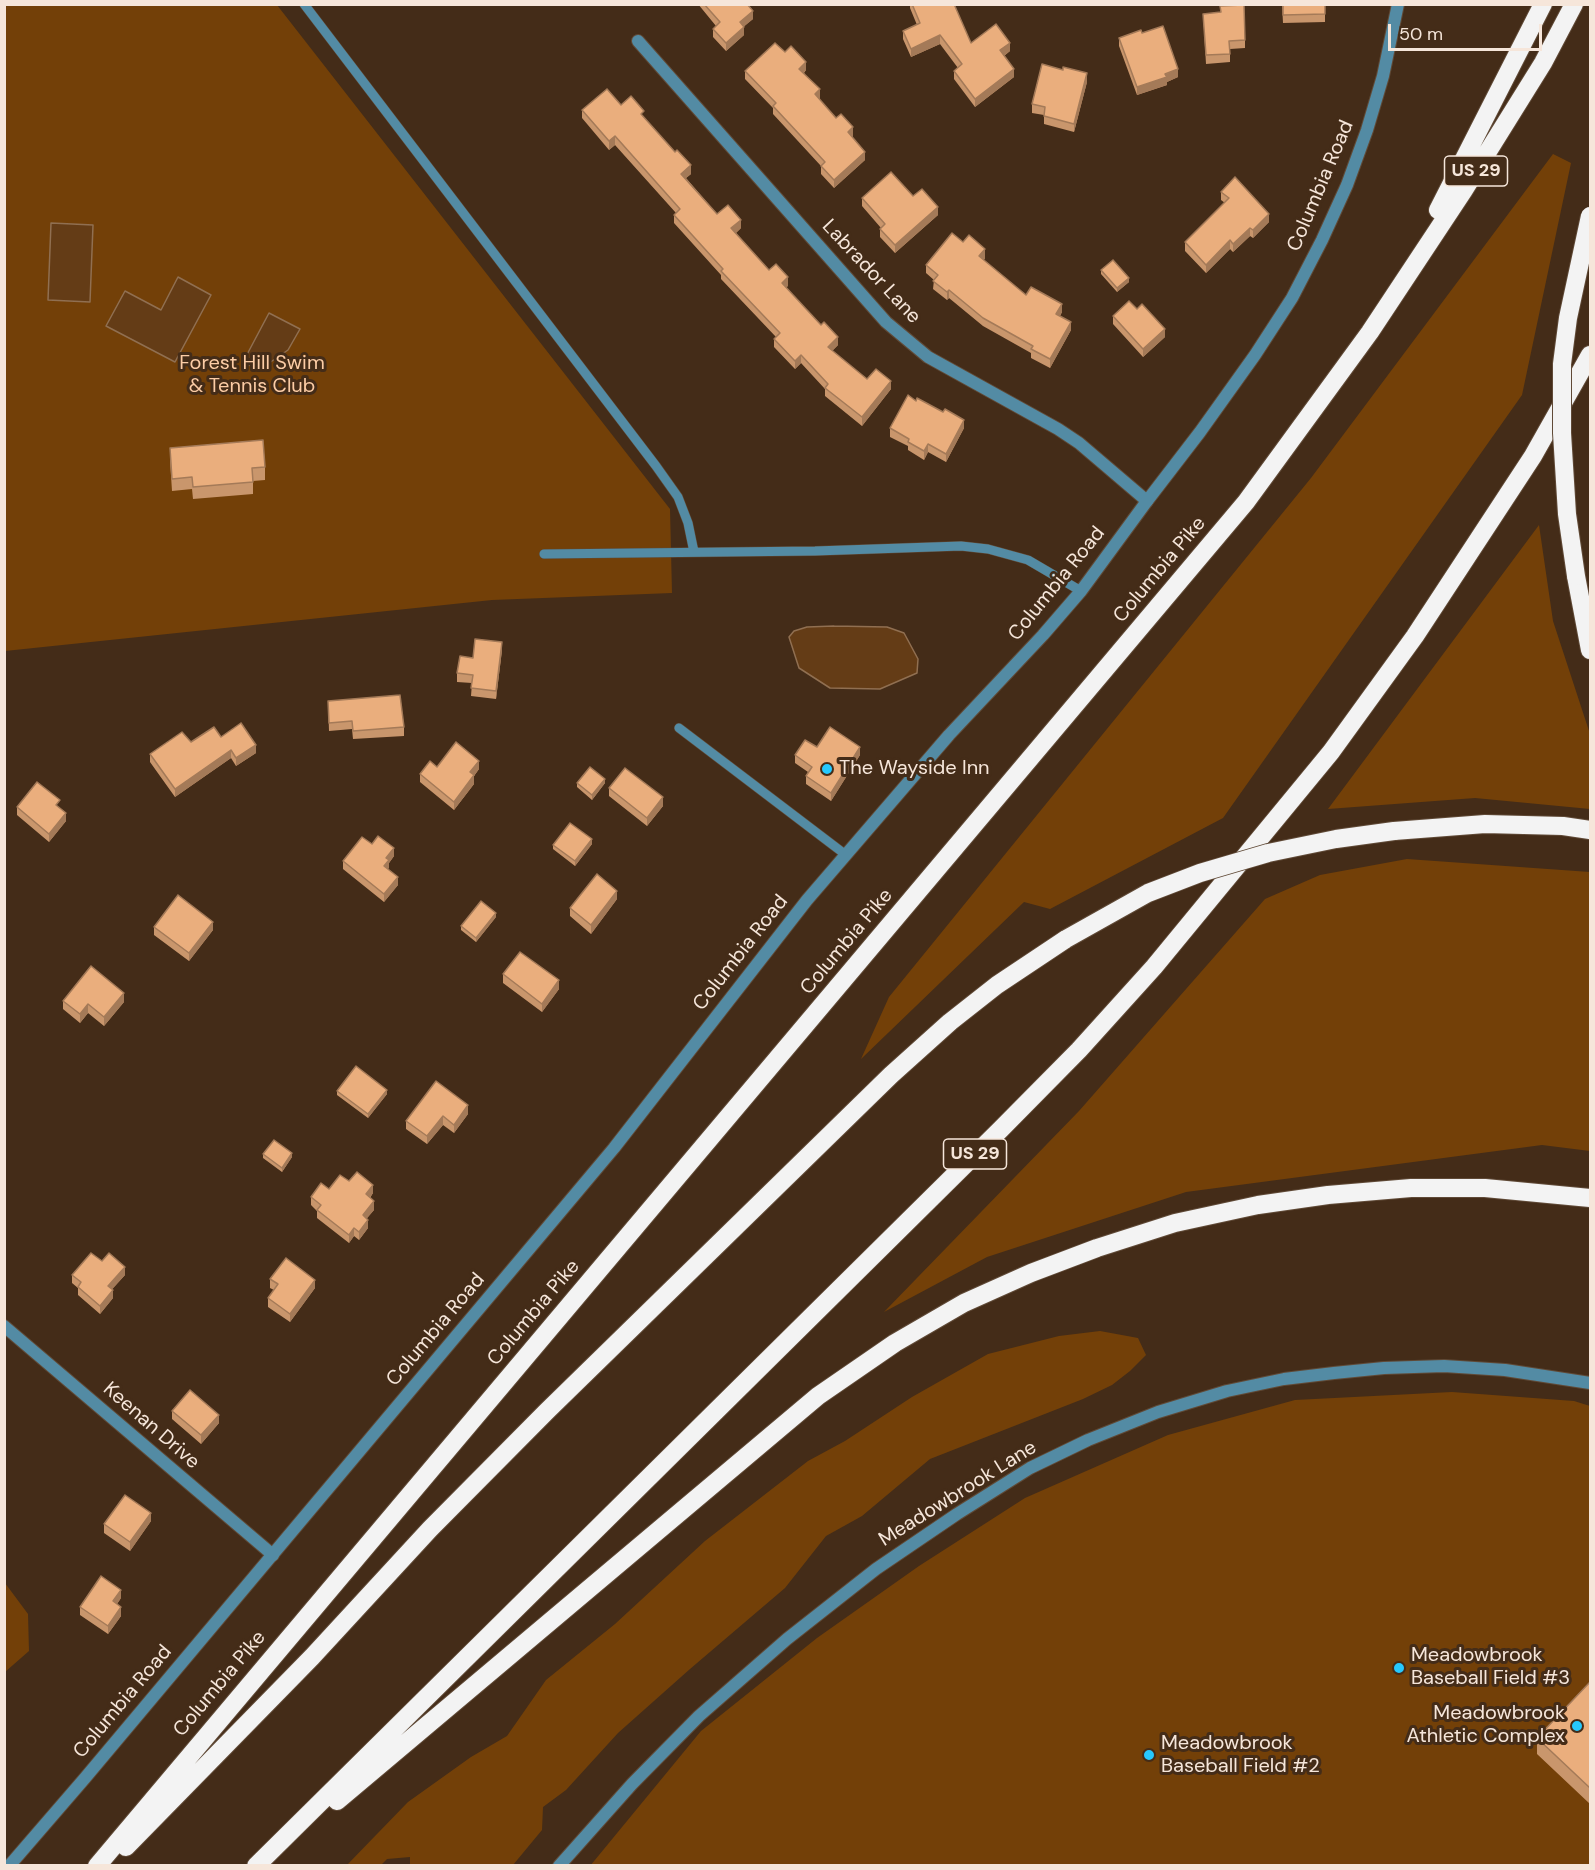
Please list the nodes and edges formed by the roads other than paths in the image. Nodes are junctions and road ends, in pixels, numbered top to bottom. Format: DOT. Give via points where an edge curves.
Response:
graph roads {
  1 [pos="304,4"];
  2 [pos="1398,4"];
  3 [pos="1543,4"];
  4 [pos="1574,4"];
  5 [pos="638,41"];
  6 [pos="1590,216"];
  7 [pos="1370,333"];
  8 [pos="1590,355"];
  9 [pos="1146,501"];
  10 [pos="694,552"];
  11 [pos="544,554"];
  12 [pos="1080,591"];
  13 [pos="1590,650"];
  14 [pos="679,728"];
  15 [pos="1590,830"];
  16 [pos="846,855"];
  17 [pos="1590,1198"];
  18 [pos="4,1326"];
  19 [pos="1590,1383"];
  20 [pos="273,1555"];
  21 [pos="9,1866"];
  22 [pos="97,1866"];
  23 [pos="108,1866"];
  24 [pos="258,1866"];
  25 [pos="559,1866"];
  1 -- 10 [label="lane" via="656,466 678,497"];
  2 -- 9 [label="street, Columbia Road" via="1367,130 1322,240 1292,298 1255,355"];
  3 -- 7 [label="highway" via="1457,175"];
  4 -- 7 [label="highway, Columbia Pike / US 29" via="1543,63"];
  5 -- 9 [label="street, Labrador Lane" via="886,322 928,357 1079,443"];
  6 -- 13 [label="highway, bridge" via="1562,364 1567,514"];
  7 -- 22 [label="highway, Columbia Pike / US 29" via="1238,511"];
  8 -- 24 [label="highway, US 29" via="1533,456 1415,636 1331,752 1154,967 1001,1129"];
  9 -- 12 [label="street, Columbia Road"];
  10 -- 11 [label="lane"];
  10 -- 12 [label="lane" via="961,546 1028,560"];
  12 -- 16 [label="street, Columbia Road"];
  14 -- 16 [label="lane"];
  15 -- 23 [label="highway, bridge" via="1485,824 1394,831 1268,853 1148,893 1066,939 997,985 891,1075 547,1411"];
  16 -- 20 [label="street, Columbia Road" via="614,1148"];
  17 -- 24 [label="highway" via="1485,1188 1411,1188 1258,1205 1174,1223 1096,1248 964,1304 895,1343 818,1396"];
  18 -- 20 [label="street, Keenan Drive"];
  19 -- 25 [label="street, Meadowbrook Lane" via="1505,1370 1444,1366 1334,1373 1227,1391 1158,1412 1088,1440 1030,1468 957,1514 876,1569 787,1639 699,1716"];
  20 -- 21 [label="street, Columbia Road"];
}
